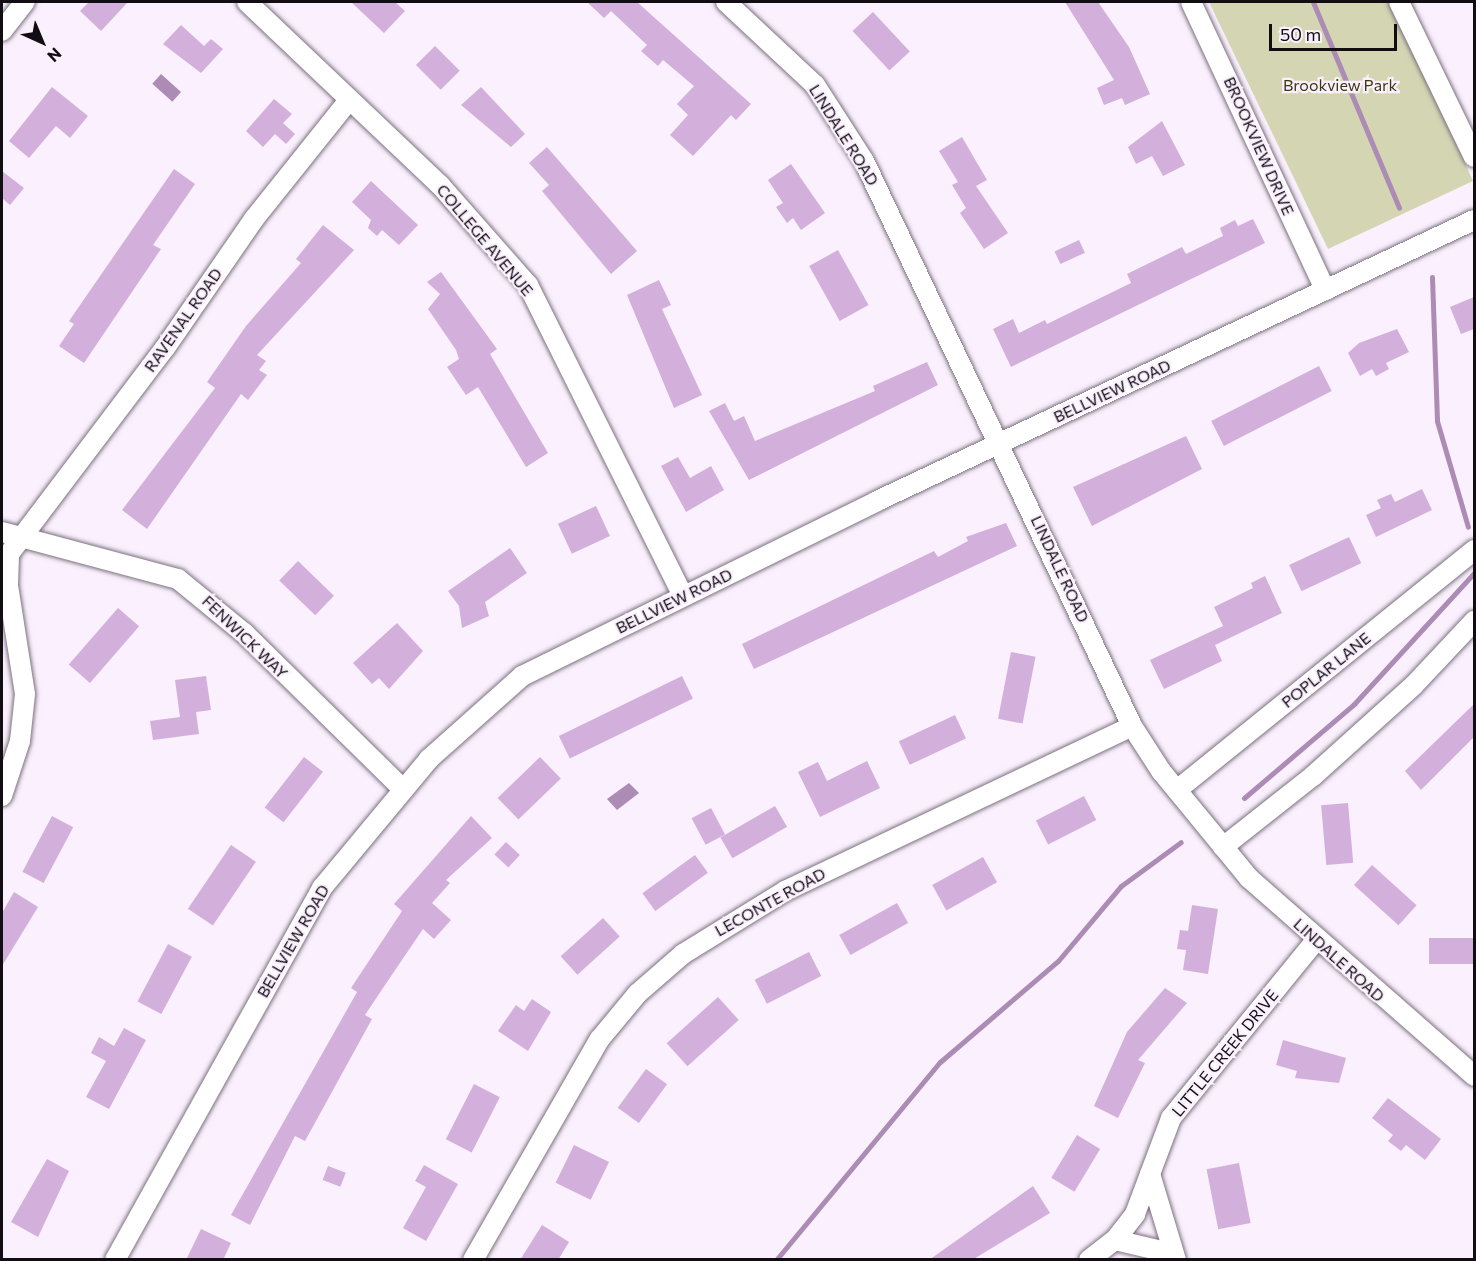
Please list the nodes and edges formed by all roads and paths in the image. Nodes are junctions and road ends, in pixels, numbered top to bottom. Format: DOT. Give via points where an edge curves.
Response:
graph roads {
  1 [pos="25,2"];
  2 [pos="247,2"];
  3 [pos="726,2"];
  4 [pos="1191,2"];
  5 [pos="1399,2"];
  6 [pos="2,31"];
  7 [pos="349,100"];
  8 [pos="1474,157"];
  9 [pos="1474,220"];
  10 [pos="1325,290"];
  11 [pos="1001,443"];
  12 [pos="10,536"];
  13 [pos="1474,550"];
  14 [pos="683,596"];
  15 [pos="1474,621"];
  16 [pos="1132,726"];
  17 [pos="402,788"];
  18 [pos="1177,790"];
  19 [pos="2,796"];
  20 [pos="1223,847"];
  21 [pos="1316,940"];
  22 [pos="1470,1064"];
  23 [pos="1150,1174"];
  24 [pos="1115,1240"];
  25 [pos="1174,1256"];
  26 [pos="115,1260"];
  27 [pos="473,1260"];
  28 [pos="1089,1260"];
  1 -- 6 [label="street"];
  2 -- 7 [label="street, COLLEGE AVENUE"];
  3 -- 11 [label="street, LINDALE ROAD" via="815,85 864,161"];
  4 -- 10 [label="street, BROOKVIEW DRIVE"];
  5 -- 8 [label="street"];
  7 -- 12 [label="street, RAVENAL ROAD" via="254,219 165,348"];
  7 -- 14 [label="street, COLLEGE AVENUE" via="440,184 528,285"];
  9 -- 10 [label="street, BELLVIEW ROAD"];
  10 -- 11 [label="street, BELLVIEW ROAD"];
  11 -- 14 [label="street, BELLVIEW ROAD"];
  11 -- 16 [label="street, LINDALE ROAD"];
  12 -- 17 [label="street, FENWICK WAY" via="178,579 244,633"];
  12 -- 19 [label="street, RAVENAL ROAD" via="8,585 25,694 20,741"];
  13 -- 18 [label="street, POPLAR LANE"];
  14 -- 17 [label="street, BELLVIEW ROAD" via="522,676"];
  15 -- 20 [label="street" via="1330,761"];
  16 -- 18 [label="street, LINDALE ROAD"];
  16 -- 27 [label="street, LECONTE ROAD" via="785,891 682,954 637,994 599,1040"];
  17 -- 26 [label="street, BELLVIEW ROAD" via="322,888"];
  18 -- 20 [label="street, LINDALE ROAD"];
  20 -- 21 [label="street, LINDALE ROAD"];
  21 -- 22 [label="street, LINDALE ROAD"];
  21 -- 23 [label="street, LITTLE CREEK DRIVE" via="1171,1118"];
  23 -- 24 [label="street, LITTLE CREEK DRIVE" via="1135,1214"];
  23 -- 25 [label="street"];
  24 -- 25 [label="street"];
  24 -- 28 [label="street, LITTLE CREEK DRIVE"];
}
